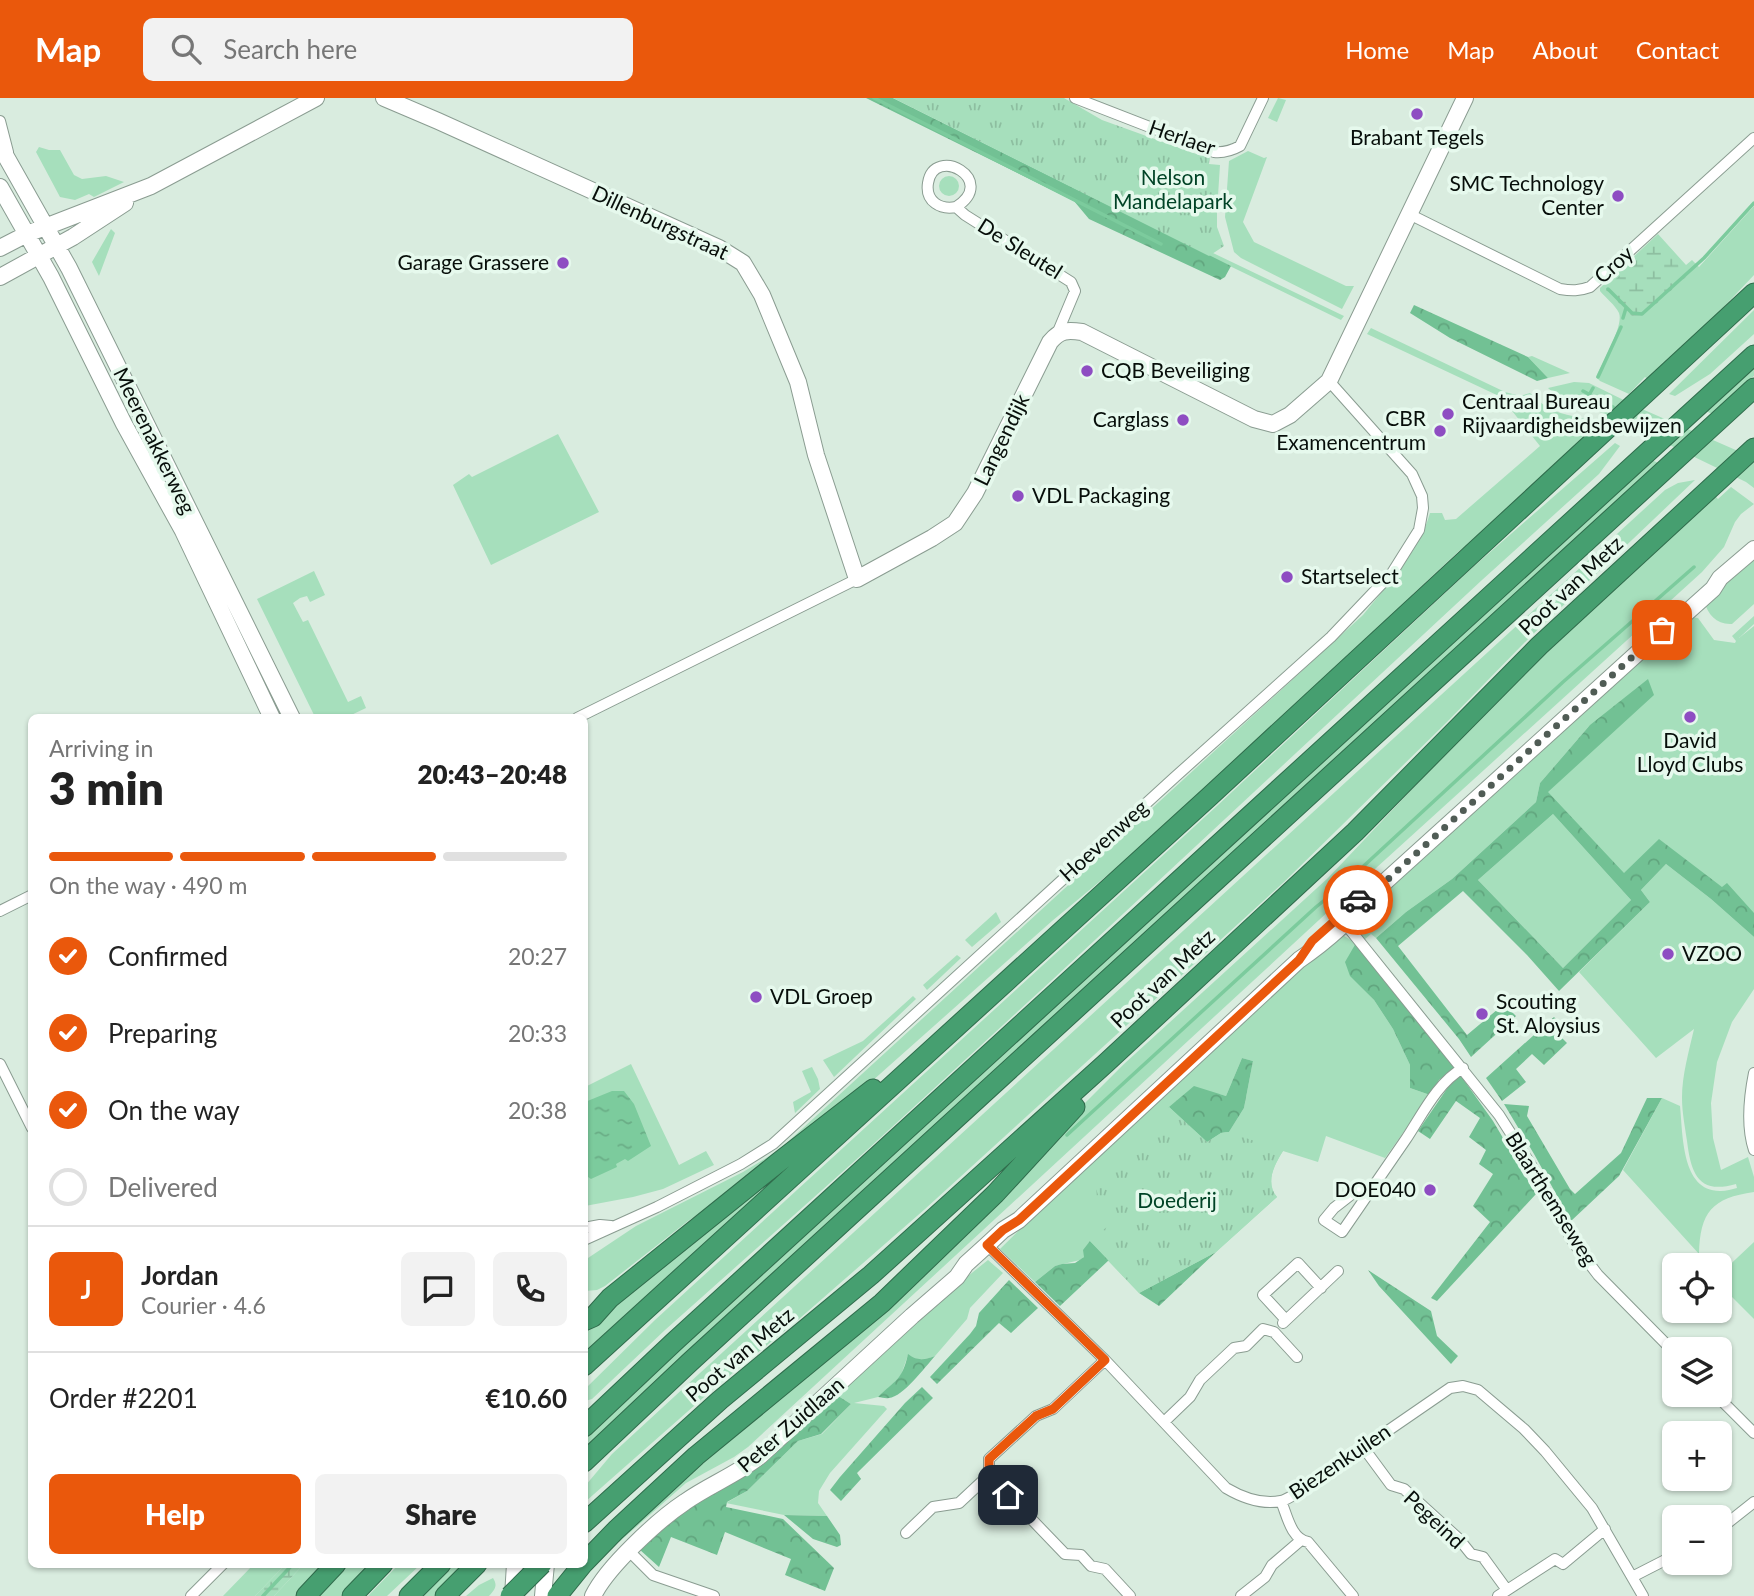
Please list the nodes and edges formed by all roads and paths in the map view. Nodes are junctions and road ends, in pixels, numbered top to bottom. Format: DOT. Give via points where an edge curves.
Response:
graph roads {
  1 [pos="316,98"];
  2 [pos="384,98"];
  3 [pos="1075,98"];
  4 [pos="1263,98"];
  5 [pos="1465,98"];
  6 [pos="1091,101"];
  7 [pos="0,121"];
  8 [pos="1754,138"];
  9 [pos="0,146"];
  10 [pos="12,166"];
  11 [pos="150,186"];
  12 [pos="0,187"];
  13 [pos="957,207"];
  14 [pos="1409,214"];
  15 [pos="47,226"];
  16 [pos="27,234"];
  17 [pos="58,246"];
  18 [pos="0,248"];
  19 [pos="39,256"];
  20 [pos="0,276"];
  21 [pos="1754,293"];
  22 [pos="1056,334"];
  23 [pos="1754,355"];
  24 [pos="1329,381"];
  25 [pos="1754,388"];
  26 [pos="1754,448"];
  27 [pos="1754,550"];
  28 [pos="857,579"];
  29 [pos="270,714"];
  30 [pos="290,714"];
  31 [pos="585,714"];
  32 [pos="28,897"];
  33 [pos="0,911"];
  34 [pos="1342,919"];
  35 [pos="1106,1063"];
  36 [pos="0,1064"];
  37 [pos="1463,1068"];
  38 [pos="1754,1073"];
  39 [pos="903,1075"];
  40 [pos="28,1120"];
  41 [pos="1754,1150"];
  42 [pos="1368,1194"];
  43 [pos="614,1226"];
  44 [pos="588,1227"];
  45 [pos="588,1238"];
  46 [pos="990,1248"];
  47 [pos="1338,1272"];
  48 [pos="1321,1288"];
  49 [pos="610,1298"];
  50 [pos="588,1301"];
  51 [pos="588,1319"];
  52 [pos="1286,1320"];
  53 [pos="1273,1332"];
  54 [pos="1662,1340"];
  55 [pos="1297,1357"];
  56 [pos="1105,1360"];
  57 [pos="588,1362"];
  58 [pos="1728,1407"];
  59 [pos="1164,1422"];
  60 [pos="588,1423"];
  61 [pos="1754,1433"];
  62 [pos="1363,1447"];
  63 [pos="588,1458"];
  64 [pos="989,1475"];
  65 [pos="1281,1501"];
  66 [pos="1754,1503"];
  67 [pos="588,1519"];
  68 [pos="1732,1520"];
  69 [pos="1605,1529"];
  70 [pos="906,1534"];
  71 [pos="1300,1541"];
  72 [pos="629,1551"];
  73 [pos="588,1560"];
  74 [pos="1662,1562"];
  75 [pos="219,1568"];
  76 [pos="332,1568"];
  77 [pos="379,1568"];
  78 [pos="437,1568"];
  79 [pos="473,1568"];
  80 [pos="515,1568"];
  81 [pos="540,1568"];
  82 [pos="544,1568"];
  83 [pos="581,1568"];
  84 [pos="1632,1577"];
  85 [pos="1503,1593"];
  86 [pos="191,1596"];
  87 [pos="306,1596"];
  88 [pos="352,1596"];
  89 [pos="409,1596"];
  90 [pos="445,1596"];
  91 [pos="512,1596"];
  92 [pos="543,1596"];
  93 [pos="557,1596"];
  94 [pos="593,1596"];
  95 [pos="714,1596"];
  96 [pos="1130,1596"];
  97 [pos="1241,1596"];
  98 [pos="1353,1596"];
  99 [pos="1643,1596"];
  1 -- 11 [label="street"];
  2 -- 28 [label="street, Dillenburgstraat" via="719,248 743,263 762,295 798,382 816,455"];
  3 -- 6 [label="street, Herlaer"];
  4 -- 6 [label="street, Herlaer" via="1240,146 1223,153"];
  5 -- 14 [label="street"];
  7 -- 10 [label="street, Meerenakkerweg"];
  8 -- 14 [label="street, Croy" via="1590,287 1574,292"];
  9 -- 10 [label="street, Meerenakkerweg"];
  10 -- 15 [label="street, Meerenakkerweg"];
  11 -- 15 [label="street"];
  11 -- 17 [label="street"];
  12 -- 16 [label="street, Meerenakkerweg"];
  13 -- 13 [label="street, De Sleutel" via="969,196 967,176 957,167 936,169 928,191 941,207"];
  13 -- 22 [label="street, De Sleutel" via="1071,282 1075,291"];
  14 -- 24 [label="street"];
  15 -- 16 [label="street"];
  15 -- 17 [label="street, Meerenakkerweg"];
  16 -- 18 [label="street"];
  16 -- 19 [label="street, Meerenakkerweg"];
  17 -- 19 [label="street"];
  17 -- 30 [label="street, Meerenakkerweg"];
  19 -- 20 [label="street"];
  19 -- 29 [label="street, Meerenakkerweg" via="183,531"];
  21 -- 39 [label="highway"];
  22 -- 24 [label="street" via="1082,332 1254,419 1273,424"];
  22 -- 28 [label="street, Langendijk" via="975,494 955,523"];
  23 -- 60 [label="highway"];
  24 -- 43 [label="street, Hoevenweg" via="1412,474 1422,496 1419,530 1392,573 1331,637 773,1144"];
  25 -- 63 [label="highway, Poot van Metz"];
  26 -- 35 [label="highway, Poot van Metz" via="1539,646 1346,841"];
  27 -- 34 [label="street, Peter Zuidlaan" via="1670,617 1662,630"];
  28 -- 31 [label="street, Langendijk"];
  32 -- 33 [label="street"];
  34 -- 37 [label="street, Blaarthemseweg"];
  34 -- 46 [label="street, Peter Zuidlaan" via="1312,941 1299,960 1019,1220 1010,1236"];
  35 -- 67 [label="highway, Poot van Metz" via="871,1275 720,1400"];
  35 -- 73 [label="highway" via="1079,1102 923,1264 866,1318 696,1456"];
  36 -- 40 [label="street"];
  37 -- 42 [label="street" via="1448,1079"];
  37 -- 54 [label="street, Blaarthemseweg" via="1531,1164 1581,1253"];
  38 -- 41 [label="street" via="1749,1099"];
  39 -- 49 [label="highway" via="871,1090"];
  39 -- 57 [label="highway"];
  43 -- 44 [label="street, Hoevenweg"];
  43 -- 45 [label="street, Hoevenweg"];
  46 -- 56 [label="street, Biezenkuilen"];
  46 -- 72 [label="street, Peter Zuidlaan" via="971,1272 912,1315 760,1456 685,1502"];
  47 -- 48 [label="street"];
  48 -- 52 [label="street"];
  48 -- 52 [label="street" via="1298,1263 1263,1295"];
  49 -- 50 [label="highway"];
  49 -- 51 [label="highway"];
  52 -- 53 [label="street"];
  53 -- 55 [label="street"];
  53 -- 59 [label="street" via="1263,1329 1245,1346 1234,1348"];
  56 -- 59 [label="street, Biezenkuilen"];
  56 -- 64 [label="street" via="1053,1409 1036,1416 989,1459"];
  58 -- 61 [label="street"];
  59 -- 65 [label="street, Biezenkuilen" via="1226,1488 1244,1499"];
  62 -- 65 [label="street, Biezenkuilen"];
  62 -- 69 [label="street, Biezenkuilen" via="1450,1388 1478,1390 1545,1451"];
  62 -- 85 [label="street, Pegeind" via="1391,1485 1404,1489 1471,1554 1483,1557"];
  64 -- 70 [label="street" via="959,1503 933,1507"];
  64 -- 96 [label="street" via="1065,1554 1081,1555 1091,1566 1105,1569"];
  65 -- 71 [label="street"];
  66 -- 68 [label="street"];
  69 -- 84 [label="street, Biezenkuilen"];
  69 -- 85 [label="street" via="1563,1564 1555,1559"];
  71 -- 97 [label="street"];
  71 -- 98 [label="street" via="1308,1542"];
  72 -- 94 [label="street, Peter Zuidlaan"];
  72 -- 95 [label="street" via="653,1575"];
  74 -- 84 [label="street"];
  75 -- 86 [label="street"];
  76 -- 87 [label="highway"];
  77 -- 88 [label="highway"];
  78 -- 89 [label="highway"];
  79 -- 90 [label="highway"];
  80 -- 91 [label="street"];
  81 -- 91 [label="highway, bridge"];
  82 -- 92 [label="street"];
  83 -- 93 [label="highway"];
  84 -- 99 [label="street, Biezenkuilen"];
}
